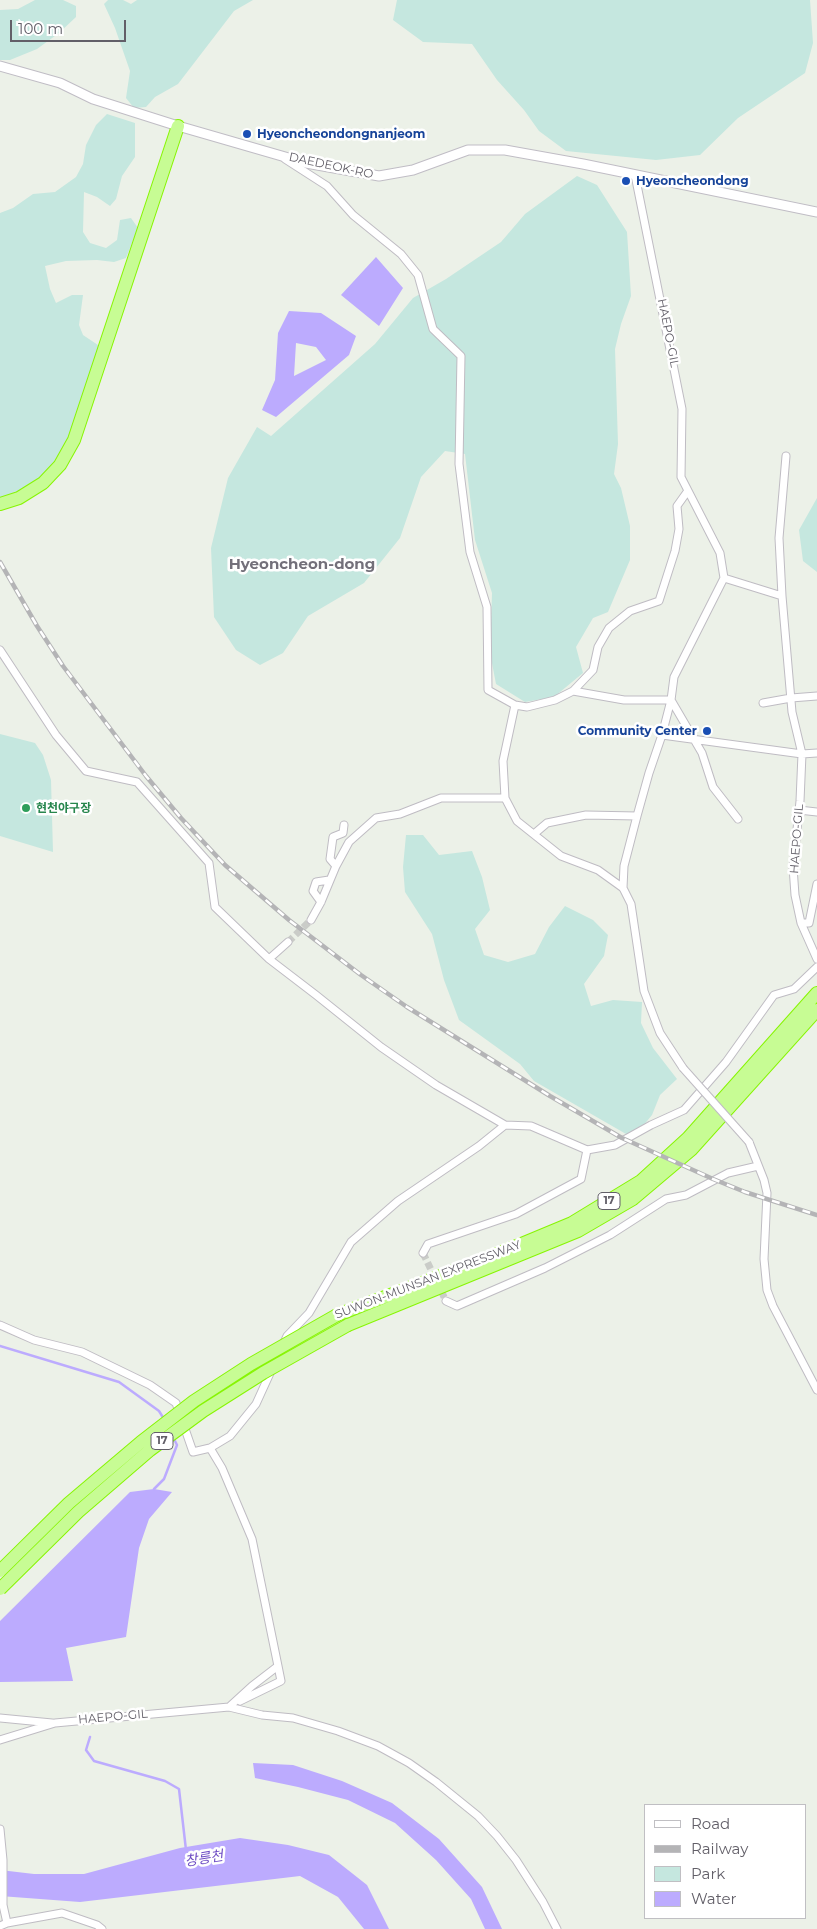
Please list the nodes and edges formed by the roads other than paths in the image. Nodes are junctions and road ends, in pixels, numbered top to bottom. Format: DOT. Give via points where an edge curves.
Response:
graph roads {
  1 [pos="0,66"];
  2 [pos="178,126"];
  3 [pos="278,155"];
  4 [pos="635,174"];
  5 [pos="817,212"];
  6 [pos="786,456"];
  7 [pos="688,492"];
  8 [pos="0,504"];
  9 [pos="724,578"];
  10 [pos="782,596"];
  11 [pos="0,650"];
  12 [pos="573,691"];
  13 [pos="817,696"];
  14 [pos="791,698"];
  15 [pos="671,700"];
  16 [pos="763,703"];
  17 [pos="515,705"];
  18 [pos="662,735"];
  19 [pos="694,739"];
  20 [pos="817,753"];
  21 [pos="802,754"];
  22 [pos="505,798"];
  23 [pos="799,810"];
  24 [pos="817,812"];
  25 [pos="637,816"];
  26 [pos="738,819"];
  27 [pos="344,825"];
  28 [pos="534,834"];
  29 [pos="336,866"];
  30 [pos="329,880"];
  31 [pos="817,884"];
  32 [pos="623,888"];
  33 [pos="321,902"];
  34 [pos="311,920"];
  35 [pos="801,923"];
  36 [pos="288,942"];
  37 [pos="269,959"];
  38 [pos="817,959"];
  39 [pos="817,967"];
  40 [pos="817,993"];
  41 [pos="817,1010"];
  42 [pos="505,1125"];
  43 [pos="587,1150"];
  44 [pos="758,1166"];
  45 [pos="424,1253"];
  46 [pos="446,1301"];
  47 [pos="0,1325"];
  48 [pos="817,1390"];
  49 [pos="210,1448"];
  50 [pos="0,1571"];
  51 [pos="0,1589"];
  52 [pos="278,1666"];
  53 [pos="229,1707"];
  54 [pos="0,1718"];
  55 [pos="55,1723"];
  56 [pos="0,1740"];
  57 [pos="0,1829"];
  58 [pos="7,1923"];
  59 [pos="0,1926"];
  60 [pos="102,1929"];
  61 [pos="556,1929"];
  1 -- 2 [label="street, DAEDEOK-RO" via="60,83 93,98"];
  2 -- 3 [label="street, DAEDEOK-RO"];
  2 -- 8 [label="highway" via="74,440 60,465 43,484 19,498"];
  3 -- 4 [label="street, DAEDEOK-RO" via="380,176 413,170 468,150 505,150"];
  3 -- 17 [label="street" via="327,186 354,215 401,254 418,276 433,329 462,356 459,464 470,552 487,607 488,690"];
  4 -- 5 [label="street, DAEDEOK-RO"];
  4 -- 7 [label="street, HAEPO-GIL" via="682,409 681,478"];
  6 -- 10 [label="street, HAEPO-GIL" via="779,538"];
  7 -- 9 [label="street, HAEPO-GIL" via="720,553"];
  7 -- 12 [label="street" via="677,506 678,537 659,601 630,611 610,628 598,647 593,670"];
  9 -- 10 [label="street"];
  9 -- 15 [label="street" via="674,677"];
  10 -- 14 [label="street, HAEPO-GIL"];
  11 -- 37 [label="street" via="56,735 86,771 137,782 209,863 215,907"];
  12 -- 15 [label="street" via="624,700"];
  12 -- 17 [label="street" via="555,700 527,707"];
  13 -- 14 [label="street"];
  14 -- 16 [label="street"];
  14 -- 21 [label="street, HAEPO-GIL"];
  15 -- 18 [label="street"];
  15 -- 19 [label="street"];
  17 -- 22 [label="street" via="503,761"];
  18 -- 19 [label="street"];
  18 -- 25 [label="street"];
  19 -- 21 [label="street"];
  19 -- 26 [label="street" via="713,787"];
  20 -- 21 [label="street"];
  21 -- 23 [label="street, HAEPO-GIL"];
  22 -- 28 [label="street" via="517,821"];
  22 -- 29 [label="street" via="441,798 400,814 376,818 349,842"];
  23 -- 24 [label="street"];
  23 -- 35 [label="street, HAEPO-GIL" via="793,867"];
  25 -- 28 [label="street" via="586,815 547,823"];
  25 -- 32 [label="street" via="624,866"];
  27 -- 29 [label="street" via="343,833 334,838 330,858"];
  28 -- 32 [label="street" via="561,856 598,870"];
  29 -- 30 [label="street"];
  30 -- 33 [label="street"];
  30 -- 33 [label="street" via="316,882 313,891"];
  31 -- 35 [label="street, HAEPO-GIL" via="809,923"];
  32 -- 44 [label="street, bridge" via="631,904 644,991 660,1033 683,1068 749,1142"];
  33 -- 34 [label="street"];
  35 -- 38 [label="street, HAEPO-GIL"];
  36 -- 37 [label="street"];
  37 -- 42 [label="street" via="381,1047 436,1085"];
  39 -- 43 [label="street" via="794,989 774,995 726,1062 684,1110 615,1145"];
  40 -- 50 [label="highway, SUWON-MUNSAN EXPRESSWAY / 17, bridge" via="688,1138 640,1181 572,1223 337,1315 251,1364 148,1436 69,1503"];
  41 -- 51 [label="highway, SUWON-MUNSAN EXPRESSWAY / 17, bridge" via="691,1150 633,1199 578,1231 348,1325 263,1373 150,1450 78,1512"];
  42 -- 43 [label="street" via="531,1126"];
  42 -- 49 [label="street" via="398,1201 351,1242 308,1313 287,1336 256,1404 230,1436"];
  43 -- 45 [label="street" via="581,1179 516,1214 428,1244"];
  44 -- 46 [label="street" via="728,1172 686,1195 666,1199 610,1235 545,1268 457,1306"];
  44 -- 48 [label="street" via="766,1193 764,1259 767,1290"];
  47 -- 49 [label="street" via="34,1340 82,1352 150,1385 176,1403 193,1452"];
  49 -- 52 [label="street" via="222,1468 252,1539"];
  52 -- 53 [label="street"];
  52 -- 53 [label="street" via="281,1681"];
  53 -- 55 [label="street, HAEPO-GIL"];
  53 -- 61 [label="street" via="293,1718 338,1731 378,1746 409,1763 459,1800 497,1836 543,1902"];
  54 -- 55 [label="street"];
  55 -- 56 [label="street, HAEPO-GIL"];
  57 -- 58 [label="street" via="3,1905"];
  58 -- 59 [label="street"];
  58 -- 60 [label="street" via="62,1913"];
}
